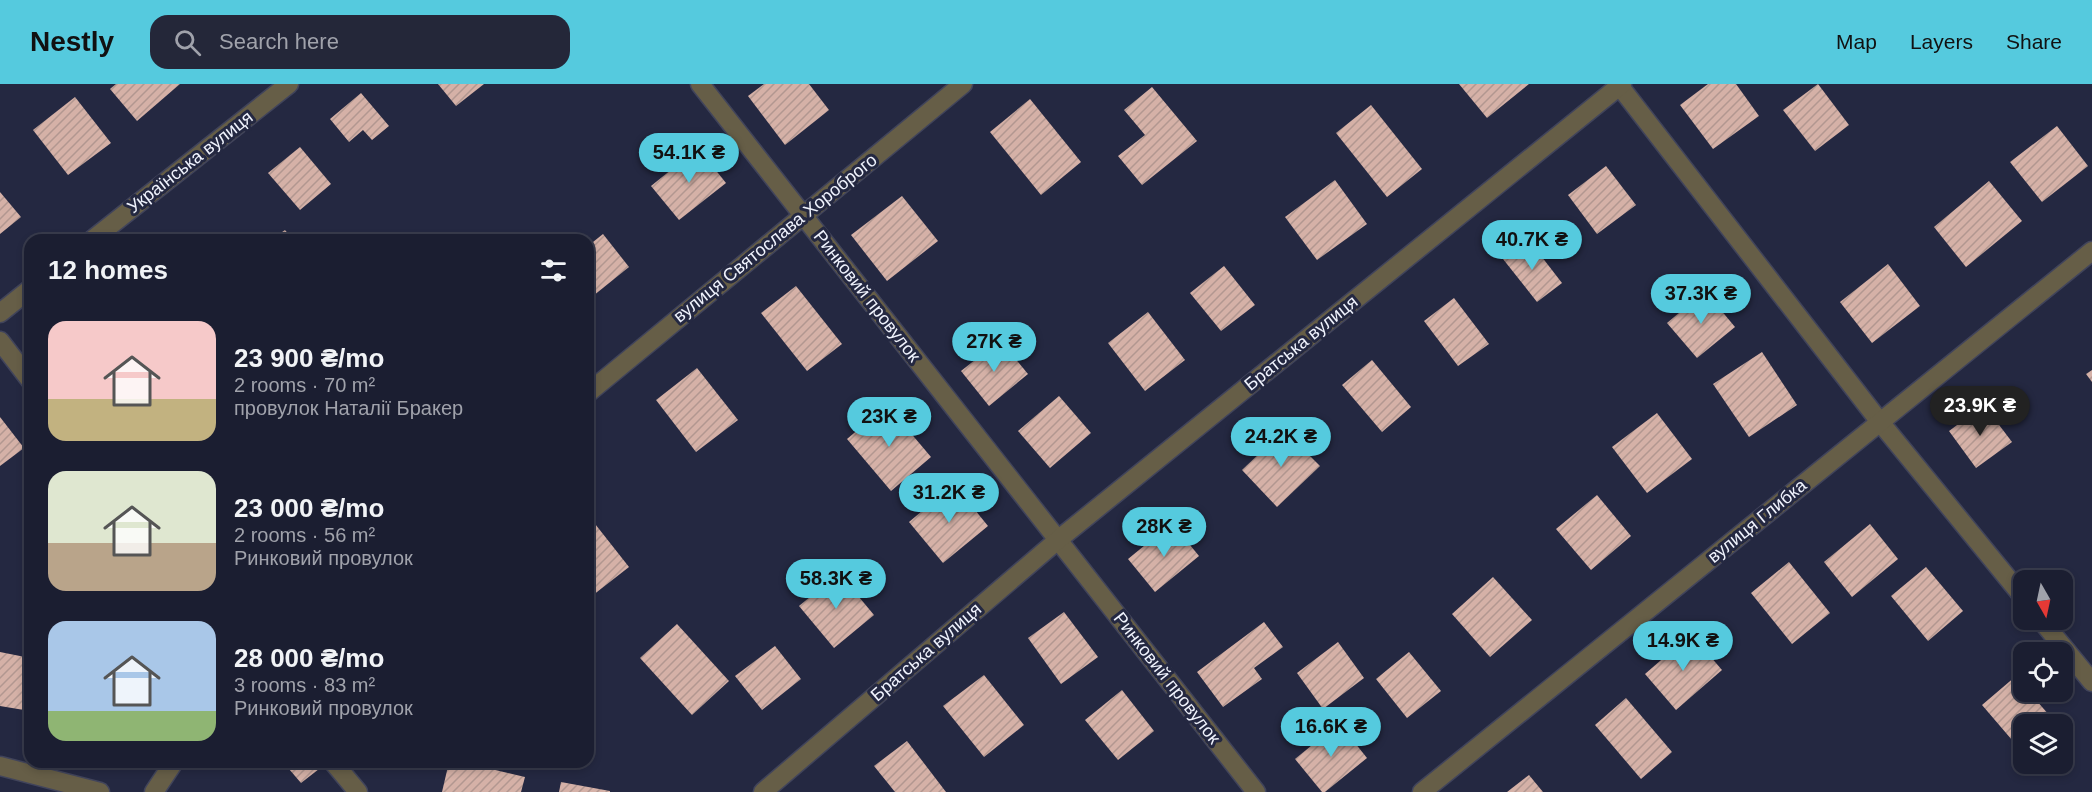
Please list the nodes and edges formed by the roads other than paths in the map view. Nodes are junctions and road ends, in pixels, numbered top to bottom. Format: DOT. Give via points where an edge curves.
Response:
graph roads {
  1 [pos="289,84"];
  2 [pos="700,84"];
  3 [pos="963,84"];
  4 [pos="1620,85"];
  5 [pos="803,215"];
  6 [pos="100,234"];
  7 [pos="2092,251"];
  8 [pos="24,294"];
  9 [pos="0,313"];
  10 [pos="0,341"];
  11 [pos="24,372"];
  12 [pos="594,388"];
  13 [pos="1880,422"];
  14 [pos="1059,538"];
  15 [pos="2013,585"];
  16 [pos="2049,630"];
  17 [pos="2092,682"];
  18 [pos="0,766"];
  19 [pos="170,768"];
  20 [pos="338,768"];
  21 [pos="100,792"];
  22 [pos="154,792"];
  23 [pos="358,792"];
  24 [pos="764,792"];
  25 [pos="1256,792"];
  26 [pos="1422,792"];
  1 -- 6 [label="street, Українська вулиця"];
  2 -- 5 [label="street, Ринковий провулок"];
  3 -- 5 [label="street, вулиця Святослава Хороброго"];
  4 -- 13 [label="street"];
  4 -- 14 [label="street, Братська вулиця"];
  5 -- 12 [label="street, вулиця Святослава Хороброго"];
  5 -- 14 [label="street, Ринковий провулок"];
  7 -- 13 [label="street, вулиця Глибка"];
  8 -- 9 [label="street"];
  10 -- 11 [label="street"];
  13 -- 15 [label="street"];
  13 -- 26 [label="street, вулиця Глибка"];
  14 -- 24 [label="street, Братська вулиця"];
  14 -- 25 [label="street, Ринковий провулок"];
  16 -- 17 [label="street"];
  18 -- 21 [label="street"];
  19 -- 22 [label="street"];
  20 -- 23 [label="street"];
}
